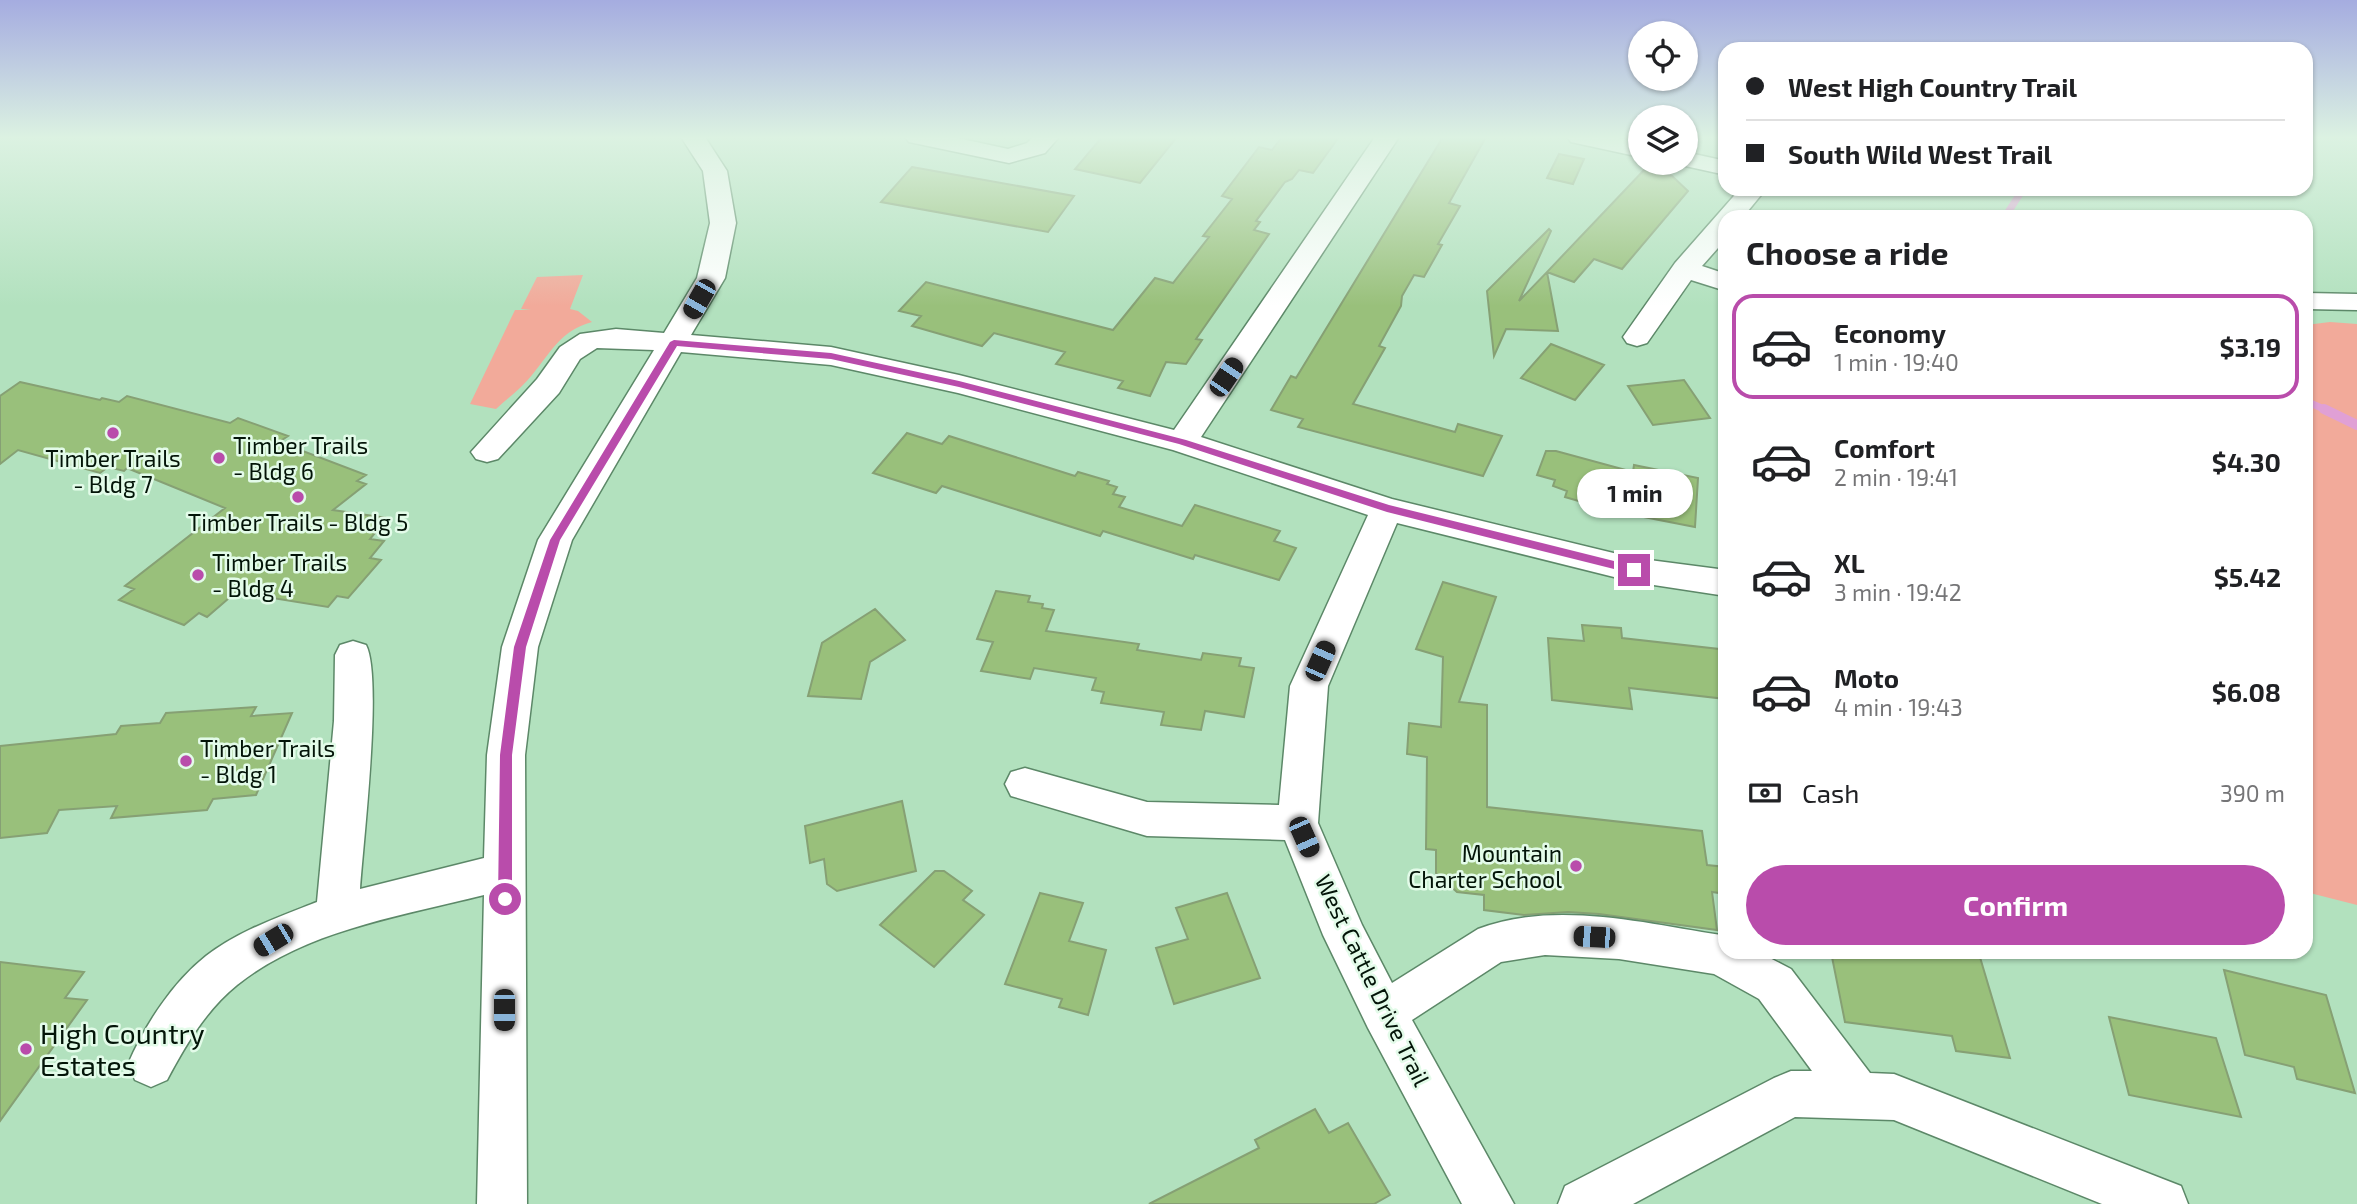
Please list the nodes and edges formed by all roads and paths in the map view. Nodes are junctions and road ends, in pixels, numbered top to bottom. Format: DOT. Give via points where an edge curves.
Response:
graph roads {
  1 [pos="718,193"];
  2 [pos="1349,193"];
  3 [pos="1747,196"];
  4 [pos="1735,210"];
  5 [pos="1718,231"];
  6 [pos="1685,269"];
  7 [pos="1718,280"];
  8 [pos="2313,301"];
  9 [pos="2357,302"];
  10 [pos="1637,337"];
  11 [pos="674,342"];
  12 [pos="1182,442"];
  13 [pos="487,452"];
  14 [pos="1387,509"];
  15 [pos="1718,582"];
  16 [pos="353,655"];
  17 [pos="1025,784"];
  18 [pos="1298,823"];
  19 [pos="505,871"];
  20 [pos="337,914"];
  21 [pos="1718,955"];
  22 [pos="1728,959"];
  23 [pos="1384,1013"];
  24 [pos="151,1064"];
  25 [pos="1858,1095"];
  26 [pos="502,1204"];
  27 [pos="1489,1204"];
  28 [pos="1583,1204"];
  29 [pos="2163,1204"];
  1 -- 11 [label="street" via="723,223 711,278"];
  2 -- 12 [label="street"];
  3 -- 4 [label="street"];
  5 -- 6 [label="street"];
  6 -- 7 [label="street"];
  6 -- 10 [label="street"];
  8 -- 9 [label="street"];
  11 -- 12 [label="street" via="831,356"];
  11 -- 13 [label="street" via="590,340 570,354 548,386"];
  11 -- 19 [label="street" via="555,540 520,647 506,755"];
  12 -- 14 [label="street"];
  14 -- 15 [label="street" via="1634,570"];
  14 -- 18 [label="street, West Cattle Drive Trail" via="1309,686"];
  16 -- 20 [label="street" via="353,721"];
  17 -- 18 [label="street" via="1147,819"];
  18 -- 23 [label="street, West Cattle Drive Trail"];
  19 -- 20 [label="street"];
  19 -- 26 [label="street"];
  20 -- 24 [label="street" via="273,940 221,971 173,1023"];
  21 -- 23 [label="street" via="1570,936 1493,943"];
  22 -- 25 [label="street" via="1775,984"];
  23 -- 27 [label="street, West Cattle Drive Trail"];
  25 -- 28 [label="street" via="1791,1094"];
  25 -- 29 [label="street" via="1894,1097"];
}
